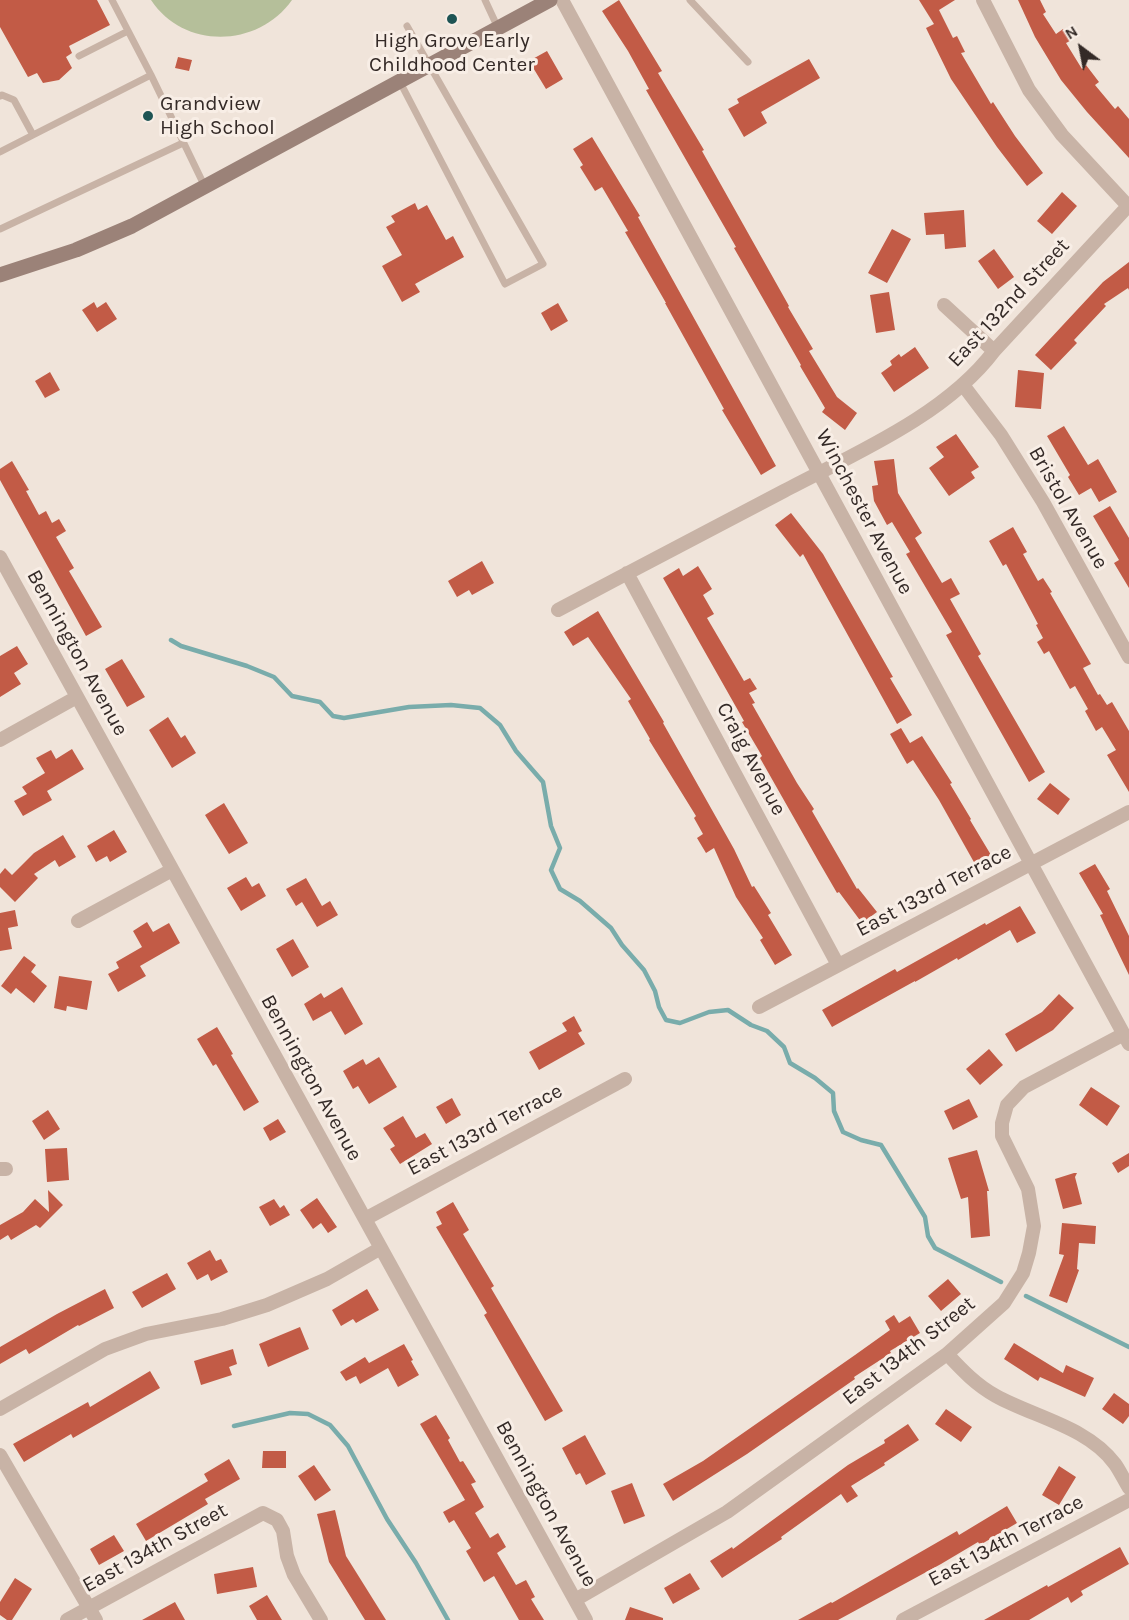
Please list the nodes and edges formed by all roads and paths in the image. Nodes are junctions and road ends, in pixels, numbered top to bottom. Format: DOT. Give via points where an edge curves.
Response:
graph roads {
  1 [pos="112,0"];
  2 [pos="485,0"];
  3 [pos="550,0"];
  4 [pos="562,0"];
  5 [pos="690,0"];
  6 [pos="982,0"];
  7 [pos="407,26"];
  8 [pos="498,28"];
  9 [pos="128,31"];
  10 [pos="79,56"];
  11 [pos="747,62"];
  12 [pos="430,65"];
  13 [pos="151,75"];
  14 [pos="400,82"];
  15 [pos="0,96"];
  16 [pos="33,135"];
  17 [pos="183,143"];
  18 [pos="0,152"];
  19 [pos="205,187"];
  20 [pos="1129,206"];
  21 [pos="0,229"];
  22 [pos="0,275"];
  23 [pos="944,305"];
  24 [pos="994,351"];
  25 [pos="963,385"];
  26 [pos="819,473"];
  27 [pos="0,557"];
  28 [pos="627,573"];
  29 [pos="558,610"];
  30 [pos="1129,657"];
  31 [pos="77,697"];
  32 [pos="0,740"];
  33 [pos="1129,812"];
  34 [pos="1031,864"];
  35 [pos="172,870"];
  36 [pos="78,921"];
  37 [pos="838,965"];
  38 [pos="759,1007"];
  39 [pos="1126,1039"];
  40 [pos="625,1079"];
  41 [pos="365,1219"];
  42 [pos="381,1248"];
  43 [pos="947,1354"];
  44 [pos="0,1409"];
  45 [pos="0,1455"];
  46 [pos="1129,1488"];
  47 [pos="1129,1500"];
  48 [pos="575,1600"];
  49 [pos="92,1614"];
  50 [pos="67,1620"];
  51 [pos="321,1620"];
  52 [pos="586,1620"];
  53 [pos="903,1620"];
  1 -- 9 [label="lane"];
  2 -- 8 [label="lane"];
  3 -- 8 [label="main road"];
  4 -- 26 [label="street, Winchester Avenue"];
  5 -- 11 [label="lane"];
  6 -- 20 [label="street" via="1029,90 1062,135"];
  7 -- 12 [label="lane"];
  8 -- 12 [label="main road"];
  9 -- 10 [label="lane"];
  9 -- 13 [label="lane"];
  12 -- 14 [label="main road"];
  12 -- 14 [label="lane" via="543,264 505,284"];
  13 -- 16 [label="lane"];
  13 -- 17 [label="lane"];
  14 -- 19 [label="main road"];
  15 -- 16 [label="lane" via="14,100"];
  16 -- 18 [label="lane"];
  17 -- 19 [label="lane"];
  17 -- 21 [label="lane"];
  19 -- 22 [label="main road" via="132,226"];
  20 -- 24 [label="street, East 132nd Street"];
  23 -- 24 [label="street"];
  24 -- 25 [label="street, East 132nd Street"];
  25 -- 26 [label="street, East 132nd Street" via="907,425"];
  25 -- 30 [label="street, Bristol Avenue" via="1001,435 1043,502"];
  26 -- 28 [label="street, East 132nd Street"];
  26 -- 34 [label="street, Winchester Avenue"];
  27 -- 31 [label="street, Bennington Avenue"];
  28 -- 29 [label="street, East 132nd Street"];
  28 -- 37 [label="street, Craig Avenue"];
  31 -- 32 [label="street"];
  31 -- 35 [label="street, Bennington Avenue"];
  33 -- 34 [label="street, East 133rd Terrace"];
  34 -- 37 [label="street, East 133rd Terrace"];
  34 -- 39 [label="street, Winchester Avenue"];
  35 -- 36 [label="street"];
  35 -- 41 [label="street, Bennington Avenue"];
  37 -- 38 [label="street, East 133rd Terrace"];
  39 -- 43 [label="street, East 134th Street" via="1024,1087 1007,1106 1002,1136 1028,1189 1034,1226 1029,1253 1023,1273 1004,1303"];
  40 -- 41 [label="street, East 133rd Terrace"];
  41 -- 42 [label="street, Bennington Avenue"];
  42 -- 44 [label="street" via="327,1279 267,1305 222,1319 146,1334 105,1348"];
  42 -- 48 [label="street, Bennington Avenue"];
  43 -- 46 [label="street" via="994,1395 1090,1440 1114,1463"];
  43 -- 48 [label="street, East 134th Street" via="727,1512"];
  45 -- 49 [label="street"];
  47 -- 53 [label="street, East 134th Terrace"];
  48 -- 52 [label="street, Bennington Avenue"];
  49 -- 50 [label="street, East 134th Street"];
  49 -- 51 [label="street, East 134th Street" via="263,1513 277,1520 283,1531 286,1556 294,1575"];
}
